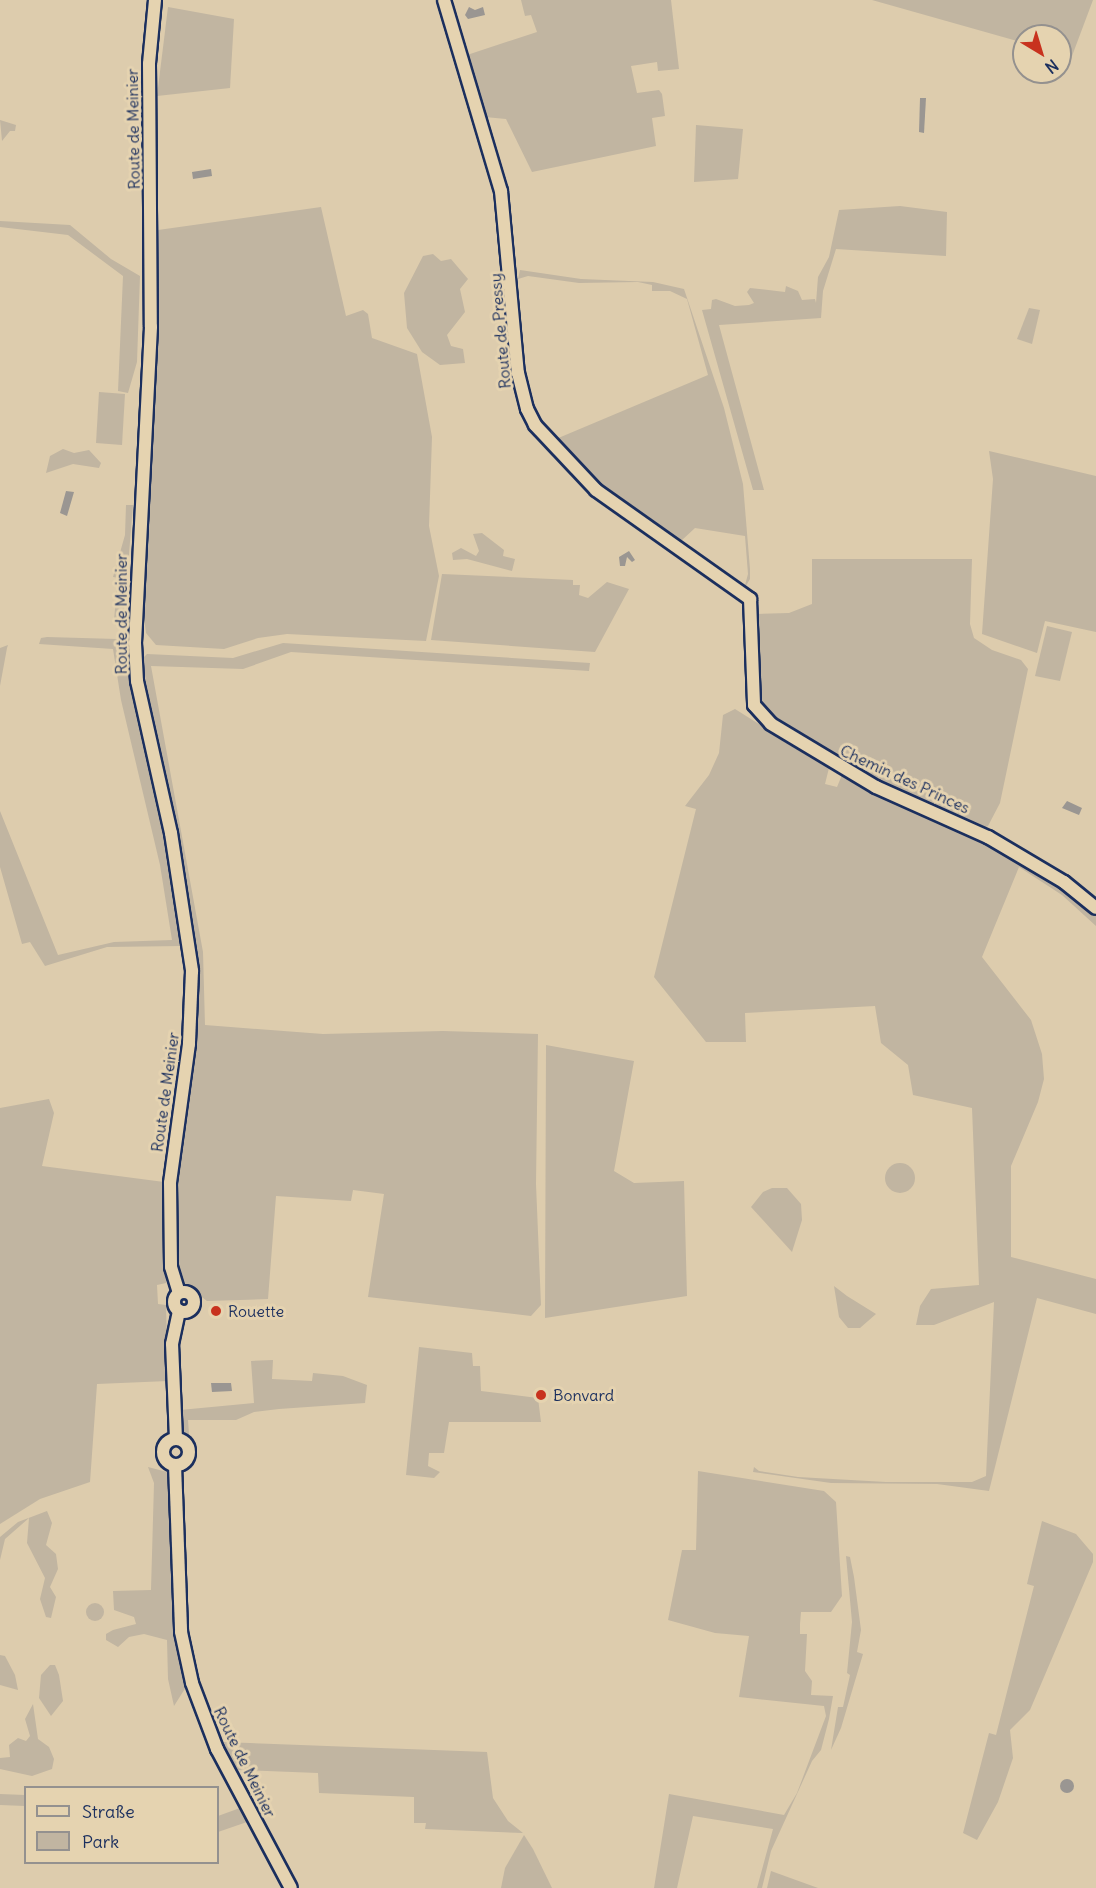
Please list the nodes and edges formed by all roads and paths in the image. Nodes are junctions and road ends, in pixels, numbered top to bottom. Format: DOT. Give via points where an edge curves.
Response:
graph roads {
  1 [pos="155,0"];
  2 [pos="444,0"];
  3 [pos="754,705"];
  4 [pos="1096,908"];
  5 [pos="291,1888"];
  1 -- 5 [label="street, Route de Meinier" via="149,64 151,327 135,643 137,681 171,833 192,971 189,1044 170,1194 171,1267 179,1293 174,1305 180,1311 172,1344 176,1439 189,1450 184,1462 175,1465 181,1632 192,1683 217,1749"];
  2 -- 3 [label="street, Route de Pressy" via="501,191 518,373 530,416 596,490 750,599"];
  3 -- 4 [label="street, Chemin des Princes" via="771,724 839,768 988,837 1064,882"];
}
